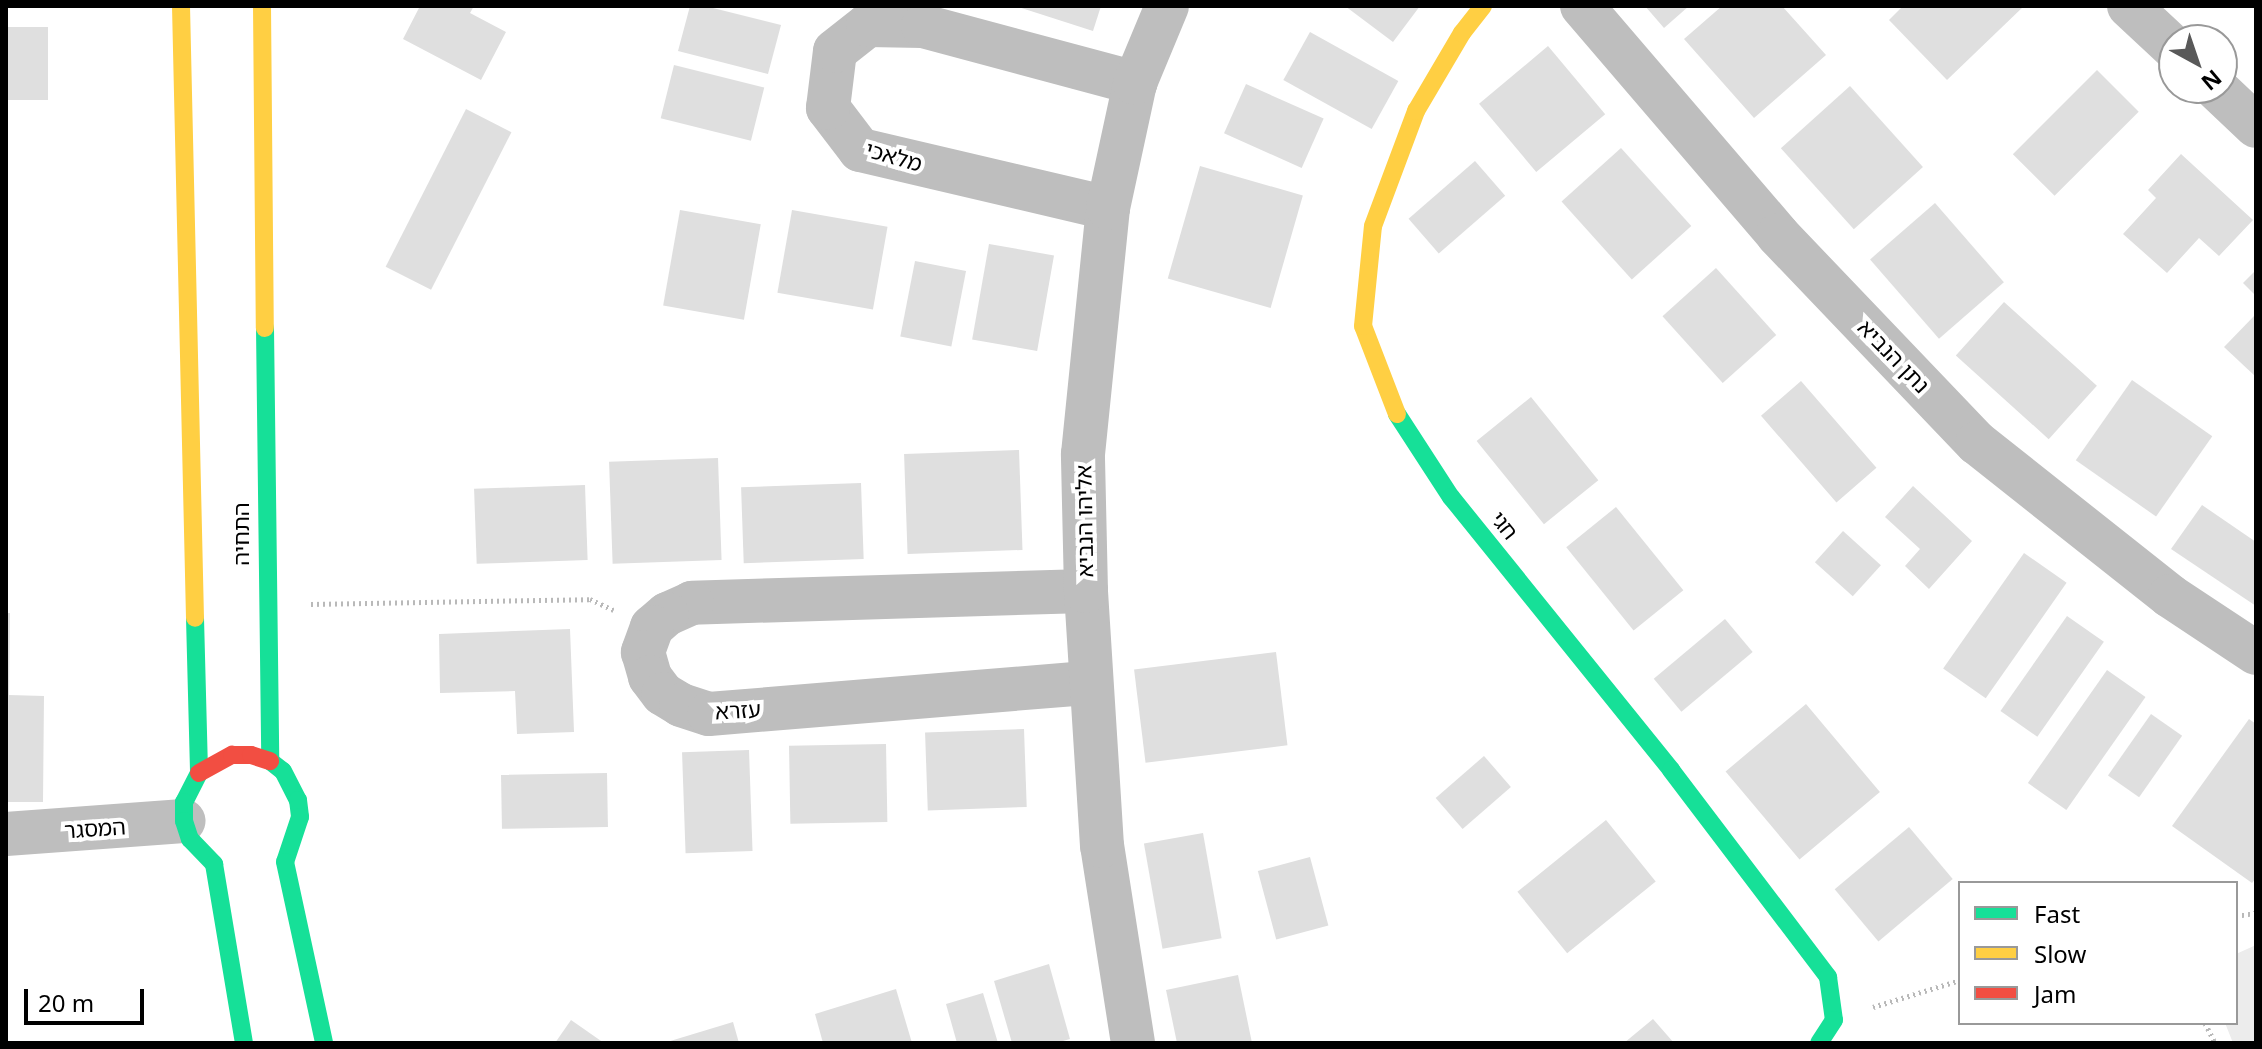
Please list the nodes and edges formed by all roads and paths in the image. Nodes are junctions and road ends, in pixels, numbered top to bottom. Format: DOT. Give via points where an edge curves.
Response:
graph roads {
  1 [pos="181,6"];
  2 [pos="262,6"];
  3 [pos="1167,6"];
  4 [pos="1483,6"];
  5 [pos="1582,6"];
  6 [pos="2129,6"];
  7 [pos="2158,33"];
  8 [pos="1135,83"];
  9 [pos="2233,104"];
  10 [pos="2256,126"];
  11 [pos="1108,208"];
  12 [pos="1086,591"];
  13 [pos="266,605"];
  14 [pos="652,627"];
  15 [pos="2256,653"];
  16 [pos="1090,683"];
  17 [pos="270,761"];
  18 [pos="199,773"];
  19 [pos="184,821"];
  20 [pos="6,834"];
  21 [pos="288,847"];
  22 [pos="269,863"];
  23 [pos="214,864"];
  24 [pos="238,870"];
  25 [pos="1958,981"];
  26 [pos="1834,1020"];
  27 [pos="2206,1025"];
  28 [pos="244,1043"];
  29 [pos="324,1043"];
  30 [pos="1133,1043"];
  31 [pos="1819,1043"];
  32 [pos="2215,1043"];
  1 -- 18 [label="street"];
  2 -- 13 [label="street, התחיה"];
  3 -- 8 [label="street, אליהו הנביא"];
  4 -- 26 [label="street, חגי" via="1416,111 1373,226 1363,326 1392,406 1451,497 1671,770 1828,977"];
  5 -- 15 [label="street, נתן הנביא" via="1778,235 1977,443 2170,596"];
  6 -- 7 [label="street"];
  8 -- 11 [label="street, אליהו הנביא"];
  8 -- 11 [label="street, מלאכי" via="923,26 868,25 835,51 828,108 860,150"];
  9 -- 10 [label="street"];
  11 -- 12 [label="street, אליהו הנביא" via="1083,454"];
  12 -- 14 [label="street" via="692,603"];
  12 -- 16 [label="street, אליהו הנביא"];
  13 -- 14 [label="path" via="590,599"];
  13 -- 17 [label="street, התחיה"];
  14 -- 16 [label="street, עזרא" via="643,652 650,677 672,700 709,714"];
  16 -- 30 [label="street, אליהו הנביא" via="1102,846"];
  17 -- 18 [label="street" via="232,755"];
  17 -- 21 [label="street" via="283,771 298,800 296,833"];
  18 -- 19 [label="street" via="184,802"];
  19 -- 20 [label="street, המסגר"];
  19 -- 23 [label="street" via="190,839"];
  21 -- 22 [label="street"];
  21 -- 29 [label="street" via="287,870"];
  23 -- 24 [label="street"];
  23 -- 28 [label="street"];
  25 -- 26 [label="path"];
  26 -- 31 [label="street"];
  27 -- 32 [label="path"];
}
